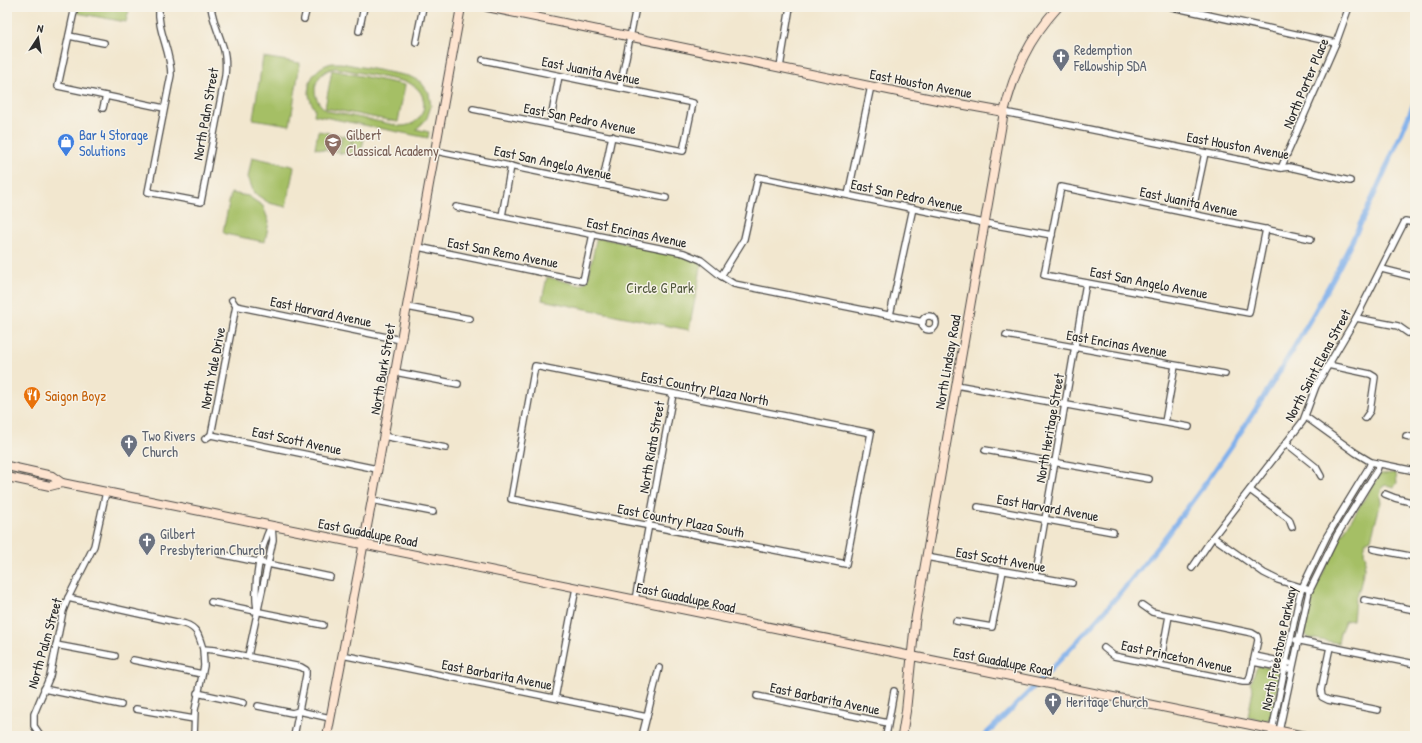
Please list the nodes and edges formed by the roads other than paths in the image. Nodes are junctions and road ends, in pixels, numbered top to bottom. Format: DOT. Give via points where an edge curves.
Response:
graph roads {
  1 [pos="75,7"];
  2 [pos="159,7"];
  3 [pos="211,7"];
  4 [pos="307,7"];
  5 [pos="364,7"];
  6 [pos="424,7"];
  7 [pos="461,7"];
  8 [pos="486,7"];
  9 [pos="636,7"];
  10 [pos="790,7"];
  11 [pos="1058,7"];
  12 [pos="1172,7"];
  13 [pos="1349,7"];
  14 [pos="304,19"];
  15 [pos="358,31"];
  16 [pos="69,36"];
  17 [pos="630,37"];
  18 [pos="416,42"];
  19 [pos="1336,43"];
  20 [pos="104,44"];
  21 [pos="483,60"];
  22 [pos="780,67"];
  23 [pos="559,76"];
  24 [pos="871,86"];
  25 [pos="620,88"];
  26 [pos="106,96"];
  27 [pos="103,108"];
  28 [pos="164,108"];
  29 [pos="473,109"];
  30 [pos="1004,112"];
  31 [pos="550,124"];
  32 [pos="612,136"];
  33 [pos="436,151"];
  34 [pos="683,151"];
  35 [pos="1205,153"];
  36 [pos="511,166"];
  37 [pos="1281,168"];
  38 [pos="1350,181"];
  39 [pos="602,185"];
  40 [pos="848,195"];
  41 [pos="666,198"];
  42 [pos="456,207"];
  43 [pos="913,208"];
  44 [pos="1192,214"];
  45 [pos="502,216"];
  46 [pos="984,223"];
  47 [pos="1415,223"];
  48 [pos="1266,229"];
  49 [pos="593,234"];
  50 [pos="1052,235"];
  51 [pos="1311,239"];
  52 [pos="418,247"];
  53 [pos="1382,269"];
  54 [pos="721,276"];
  55 [pos="1415,279"];
  56 [pos="1086,283"];
  57 [pos="232,300"];
  58 [pos="236,306"];
  59 [pos="407,307"];
  60 [pos="890,315"];
  61 [pos="1356,318"];
  62 [pos="470,319"];
  63 [pos="923,322"];
  64 [pos="1408,333"];
  65 [pos="1006,335"];
  66 [pos="401,340"];
  67 [pos="1075,348"];
  68 [pos="1328,365"];
  69 [pos="1175,366"];
  70 [pos="395,372"];
  71 [pos="1225,374"];
  72 [pos="458,384"];
  73 [pos="956,385"];
  74 [pos="673,394"];
  75 [pos="1065,404"];
  76 [pos="1306,416"];
  77 [pos="1365,418"];
  78 [pos="1165,422"];
  79 [pos="1189,427"];
  80 [pos="211,435"];
  81 [pos="383,436"];
  82 [pos="1406,436"];
  83 [pos="1415,438"];
  84 [pos="205,439"];
  85 [pos="1286,443"];
  86 [pos="446,448"];
  87 [pos="985,450"];
  88 [pos="1055,462"];
  89 [pos="1371,462"];
  90 [pos="1379,464"];
  91 [pos="7,466"];
  92 [pos="378,469"];
  93 [pos="1415,471"];
  94 [pos="1321,476"];
  95 [pos="7,477"];
  96 [pos="1149,479"];
  97 [pos="62,483"];
  98 [pos="1250,490"];
  99 [pos="106,492"];
  100 [pos="1385,494"];
  101 [pos="511,499"];
  102 [pos="372,500"];
  103 [pos="1415,503"];
  104 [pos="978,507"];
  105 [pos="433,512"];
  106 [pos="1045,519"];
  107 [pos="272,526"];
  108 [pos="649,526"];
  109 [pos="1292,527"];
  110 [pos="1113,532"];
  111 [pos="1214,537"];
  112 [pos="364,545"];
  113 [pos="1373,549"];
  114 [pos="220,554"];
  115 [pos="926,557"];
  116 [pos="1415,557"];
  117 [pos="260,562"];
  118 [pos="268,564"];
  119 [pos="846,564"];
  120 [pos="1192,568"];
  121 [pos="1003,571"];
  122 [pos="330,577"];
  123 [pos="1035,577"];
  124 [pos="1072,583"];
  125 [pos="576,588"];
  126 [pos="1302,588"];
  127 [pos="1310,590"];
  128 [pos="68,598"];
  129 [pos="635,600"];
  130 [pos="1364,600"];
  131 [pos="210,602"];
  132 [pos="1142,605"];
  133 [pos="1415,610"];
  134 [pos="257,611"];
  135 [pos="1169,616"];
  136 [pos="956,620"];
  137 [pos="323,624"];
  138 [pos="1291,638"];
  139 [pos="1298,640"];
  140 [pos="56,644"];
  141 [pos="1330,647"];
  142 [pos="1104,648"];
  143 [pos="203,649"];
  144 [pos="342,655"];
  145 [pos="115,656"];
  146 [pos="248,656"];
  147 [pos="911,656"];
  148 [pos="1255,656"];
  149 [pos="133,660"];
  150 [pos="1253,662"];
  151 [pos="1286,662"];
  152 [pos="1293,664"];
  153 [pos="1415,664"];
  154 [pos="1160,665"];
  155 [pos="659,668"];
  156 [pos="1285,669"];
  157 [pos="1292,670"];
  158 [pos="202,674"];
  159 [pos="44,689"];
  160 [pos="894,691"];
  161 [pos="197,693"];
  162 [pos="757,696"];
  163 [pos="555,698"];
  164 [pos="243,703"];
  165 [pos="121,705"];
  166 [pos="258,706"];
  167 [pos="136,709"];
  168 [pos="1378,710"];
  169 [pos="298,711"];
  170 [pos="647,717"];
  171 [pos="330,718"];
  172 [pos="194,719"];
  173 [pos="888,723"];
  174 [pos="1275,733"];
  175 [pos="40,735"];
  176 [pos="194,736"];
  177 [pos="294,736"];
  178 [pos="327,736"];
  179 [pos="642,736"];
  180 [pos="886,736"];
  181 [pos="902,736"];
  182 [pos="1305,736"];
  1 -- 16 [label="street"];
  2 -- 28 [label="street" via="159,25 171,64"];
  3 -- 28 [label="street, North Palm Street" via="216,31 224,51 226,69 201,202 148,192"];
  4 -- 14 [label="street"];
  5 -- 15 [label="street"];
  6 -- 18 [label="street"];
  7 -- 33 [label="main road, North Burk Street"];
  8 -- 17 [label="main road, East Houston Avenue"];
  9 -- 17 [label="street"];
  10 -- 22 [label="street"];
  11 -- 30 [label="main road, North Lindsay Road" via="1036,34 1021,61"];
  12 -- 19 [label="street"];
  13 -- 19 [label="street, North Porter Place"];
  16 -- 20 [label="street"];
  16 -- 26 [label="street" via="58,86"];
  17 -- 22 [label="main road, East Houston Avenue"];
  17 -- 25 [label="street"];
  19 -- 37 [label="street, North Porter Place"];
  21 -- 23 [label="street, East Juanita Avenue"];
  22 -- 24 [label="main road, East Houston Avenue"];
  23 -- 25 [label="street, East Juanita Avenue"];
  23 -- 31 [label="street"];
  24 -- 30 [label="main road, East Houston Avenue"];
  24 -- 40 [label="street"];
  25 -- 34 [label="street, East Juanita Avenue" via="693,103"];
  26 -- 27 [label="street"];
  26 -- 28 [label="street"];
  29 -- 31 [label="street, East San Pedro Avenue"];
  30 -- 35 [label="street, East Houston Avenue"];
  30 -- 46 [label="main road, North Lindsay Road"];
  31 -- 32 [label="street, East San Pedro Avenue"];
  32 -- 34 [label="street, East San Pedro Avenue"];
  32 -- 39 [label="street"];
  33 -- 36 [label="street, East San Angelo Avenue"];
  33 -- 52 [label="main road, North Burk Street"];
  35 -- 37 [label="street, East Houston Avenue"];
  35 -- 44 [label="street"];
  36 -- 39 [label="street, East San Angelo Avenue"];
  36 -- 45 [label="street"];
  37 -- 38 [label="street, East Houston Avenue" via="1289,167"];
  39 -- 41 [label="street, East San Angelo Avenue"];
  40 -- 43 [label="street, East San Pedro Avenue"];
  40 -- 54 [label="street, East San Pedro Avenue" via="758,178 744,239"];
  42 -- 45 [label="street, East Encinas Avenue"];
  43 -- 46 [label="street, East San Pedro Avenue"];
  43 -- 60 [label="street"];
  44 -- 48 [label="street, East Juanita Avenue"];
  44 -- 50 [label="street, East Juanita Avenue" via="1061,187"];
  45 -- 49 [label="street, East Encinas Avenue"];
  46 -- 50 [label="street, East San Pedro Avenue"];
  46 -- 73 [label="main road, North Lindsay Road"];
  47 -- 53 [label="street, North Saint Elena Street" via="1405,221"];
  48 -- 51 [label="street, East Juanita Avenue"];
  48 -- 56 [label="street, East San Angelo Avenue" via="1249,314"];
  49 -- 52 [label="street, East San Remo Avenue" via="583,281"];
  49 -- 54 [label="street, East Encinas Avenue" via="684,253 701,260"];
  50 -- 56 [label="street, East San Angelo Avenue" via="1044,275"];
  52 -- 59 [label="main road, North Burk Street"];
  53 -- 55 [label="street"];
  53 -- 61 [label="street, North Saint Elena Street"];
  54 -- 60 [label="street, East Encinas Avenue" via="734,284"];
  56 -- 67 [label="street, North Heritage Street"];
  57 -- 58 [label="street"];
  58 -- 66 [label="street, East Harvard Avenue"];
  58 -- 80 [label="street, North Yale Drive"];
  59 -- 62 [label="street"];
  59 -- 66 [label="main road, North Burk Street"];
  60 -- 63 [label="street, East Encinas Avenue"];
  61 -- 64 [label="street" via="1398,326"];
  61 -- 68 [label="street, North Saint Elena Street"];
  65 -- 67 [label="street, East Encinas Avenue"];
  66 -- 70 [label="main road, North Burk Street"];
  67 -- 69 [label="street, East Encinas Avenue"];
  67 -- 75 [label="street, North Heritage Street"];
  68 -- 76 [label="street, North Saint Elena Street" via="1316,386"];
  68 -- 77 [label="street" via="1375,377 1370,411"];
  69 -- 71 [label="street, East Encinas Avenue"];
  69 -- 78 [label="street"];
  70 -- 72 [label="street"];
  70 -- 81 [label="main road, North Burk Street"];
  73 -- 75 [label="street"];
  73 -- 115 [label="main road, North Lindsay Road"];
  74 -- 101 [label="street, East Country Plaza North" via="535,366"];
  74 -- 108 [label="street, North Riata Street"];
  74 -- 119 [label="street, East Country Plaza North" via="871,433"];
  75 -- 78 [label="street"];
  75 -- 88 [label="street, North Heritage Street"];
  76 -- 85 [label="street, North Saint Elena Street"];
  76 -- 89 [label="street" via="1356,454"];
  78 -- 79 [label="street"];
  80 -- 84 [label="street"];
  80 -- 92 [label="street, East Scott Avenue"];
  81 -- 86 [label="street"];
  81 -- 92 [label="main road, North Burk Street"];
  82 -- 83 [label="street"];
  85 -- 94 [label="street" via="1316,467"];
  85 -- 98 [label="street, North Saint Elena Street"];
  87 -- 88 [label="street"];
  88 -- 96 [label="street"];
  88 -- 106 [label="street, North Heritage Street"];
  89 -- 90 [label="street"];
  89 -- 126 [label="street, North Freestone Parkway" via="1328,536"];
  90 -- 93 [label="street"];
  90 -- 127 [label="street, North Freestone Parkway" via="1337,535"];
  91 -- 97 [label="main road, East Guadalupe Road" via="52,476"];
  92 -- 102 [label="main road, North Burk Street"];
  95 -- 97 [label="main road, East Guadalupe Road" via="50,486"];
  97 -- 99 [label="main road, East Guadalupe Road"];
  98 -- 109 [label="street" via="1289,519"];
  98 -- 111 [label="street, North Saint Elena Street"];
  99 -- 107 [label="main road, East Guadalupe Road"];
  99 -- 128 [label="street, North Palm Street" via="94,546"];
  100 -- 103 [label="street"];
  101 -- 108 [label="street, East Country Plaza South"];
  102 -- 105 [label="street"];
  102 -- 112 [label="main road, North Burk Street"];
  104 -- 106 [label="street, East Harvard Avenue"];
  106 -- 110 [label="street, East Harvard Avenue"];
  106 -- 123 [label="street, North Heritage Street"];
  107 -- 112 [label="main road, East Guadalupe Road"];
  107 -- 117 [label="street" via="265,538"];
  107 -- 118 [label="street" via="273,540"];
  108 -- 119 [label="street, East Country Plaza South"];
  108 -- 129 [label="street, North Riata Street"];
  111 -- 120 [label="street, North Saint Elena Street"];
  111 -- 126 [label="street" via="1264,573"];
  112 -- 125 [label="main road, East Guadalupe Road"];
  112 -- 144 [label="main road, North Burk Street"];
  113 -- 116 [label="street"];
  114 -- 117 [label="street"];
  115 -- 121 [label="street, East Scott Avenue"];
  115 -- 147 [label="main road, North Lindsay Road"];
  117 -- 118 [label="street"];
  117 -- 134 [label="street" via="255,590"];
  118 -- 122 [label="street"];
  118 -- 134 [label="street"];
  121 -- 123 [label="street, East Scott Avenue"];
  121 -- 136 [label="street" via="992,627"];
  123 -- 124 [label="street, East Scott Avenue"];
  125 -- 129 [label="main road, East Guadalupe Road"];
  125 -- 163 [label="street"];
  126 -- 127 [label="street"];
  126 -- 138 [label="street, North Freestone Parkway"];
  127 -- 139 [label="street, North Freestone Parkway"];
  128 -- 140 [label="street, North Palm Street"];
  128 -- 143 [label="street" via="192,626"];
  129 -- 147 [label="main road, East Guadalupe Road"];
  130 -- 133 [label="street"];
  131 -- 134 [label="street"];
  132 -- 135 [label="street" via="1152,612"];
  134 -- 137 [label="street"];
  134 -- 146 [label="street"];
  135 -- 148 [label="street" via="1252,633 1258,640"];
  135 -- 154 [label="street"];
  138 -- 139 [label="street"];
  138 -- 151 [label="street, North Freestone Parkway"];
  139 -- 141 [label="street"];
  139 -- 152 [label="street, North Freestone Parkway"];
  140 -- 145 [label="street"];
  140 -- 159 [label="street, North Palm Street" via="50,676"];
  141 -- 153 [label="street"];
  141 -- 168 [label="street" via="1321,690 1322,697"];
  142 -- 154 [label="street, East Princeton Avenue" via="1114,656"];
  143 -- 146 [label="street"];
  143 -- 158 [label="street"];
  144 -- 163 [label="street, East Barbarita Avenue"];
  144 -- 171 [label="main road, North Burk Street"];
  146 -- 169 [label="street" via="306,670"];
  147 -- 174 [label="main road, East Guadalupe Road"];
  147 -- 181 [label="main road, North Lindsay Road"];
  148 -- 150 [label="street"];
  148 -- 151 [label="street"];
  149 -- 158 [label="street"];
  150 -- 154 [label="street, East Princeton Avenue" via="1248,682"];
  150 -- 156 [label="street"];
  151 -- 152 [label="street"];
  151 -- 156 [label="street, North Freestone Parkway"];
  152 -- 157 [label="street, North Freestone Parkway"];
  155 -- 170 [label="street"];
  156 -- 157 [label="street"];
  156 -- 174 [label="street, North Freestone Parkway"];
  157 -- 174 [label="street, North Freestone Parkway"];
  158 -- 161 [label="street"];
  159 -- 165 [label="street"];
  159 -- 175 [label="street, North Palm Street" via="34,719 35,729"];
  160 -- 173 [label="street"];
  161 -- 164 [label="street"];
  161 -- 172 [label="street"];
  162 -- 173 [label="street, East Barbarita Avenue"];
  163 -- 170 [label="street, East Barbarita Avenue"];
  166 -- 169 [label="street" via="292,713"];
  167 -- 172 [label="street"];
  169 -- 171 [label="street"];
  169 -- 177 [label="street"];
  170 -- 179 [label="street"];
  171 -- 178 [label="main road, North Burk Street"];
  172 -- 176 [label="street"];
  173 -- 180 [label="street"];
  174 -- 182 [label="main road, East Guadalupe Road"];
}
